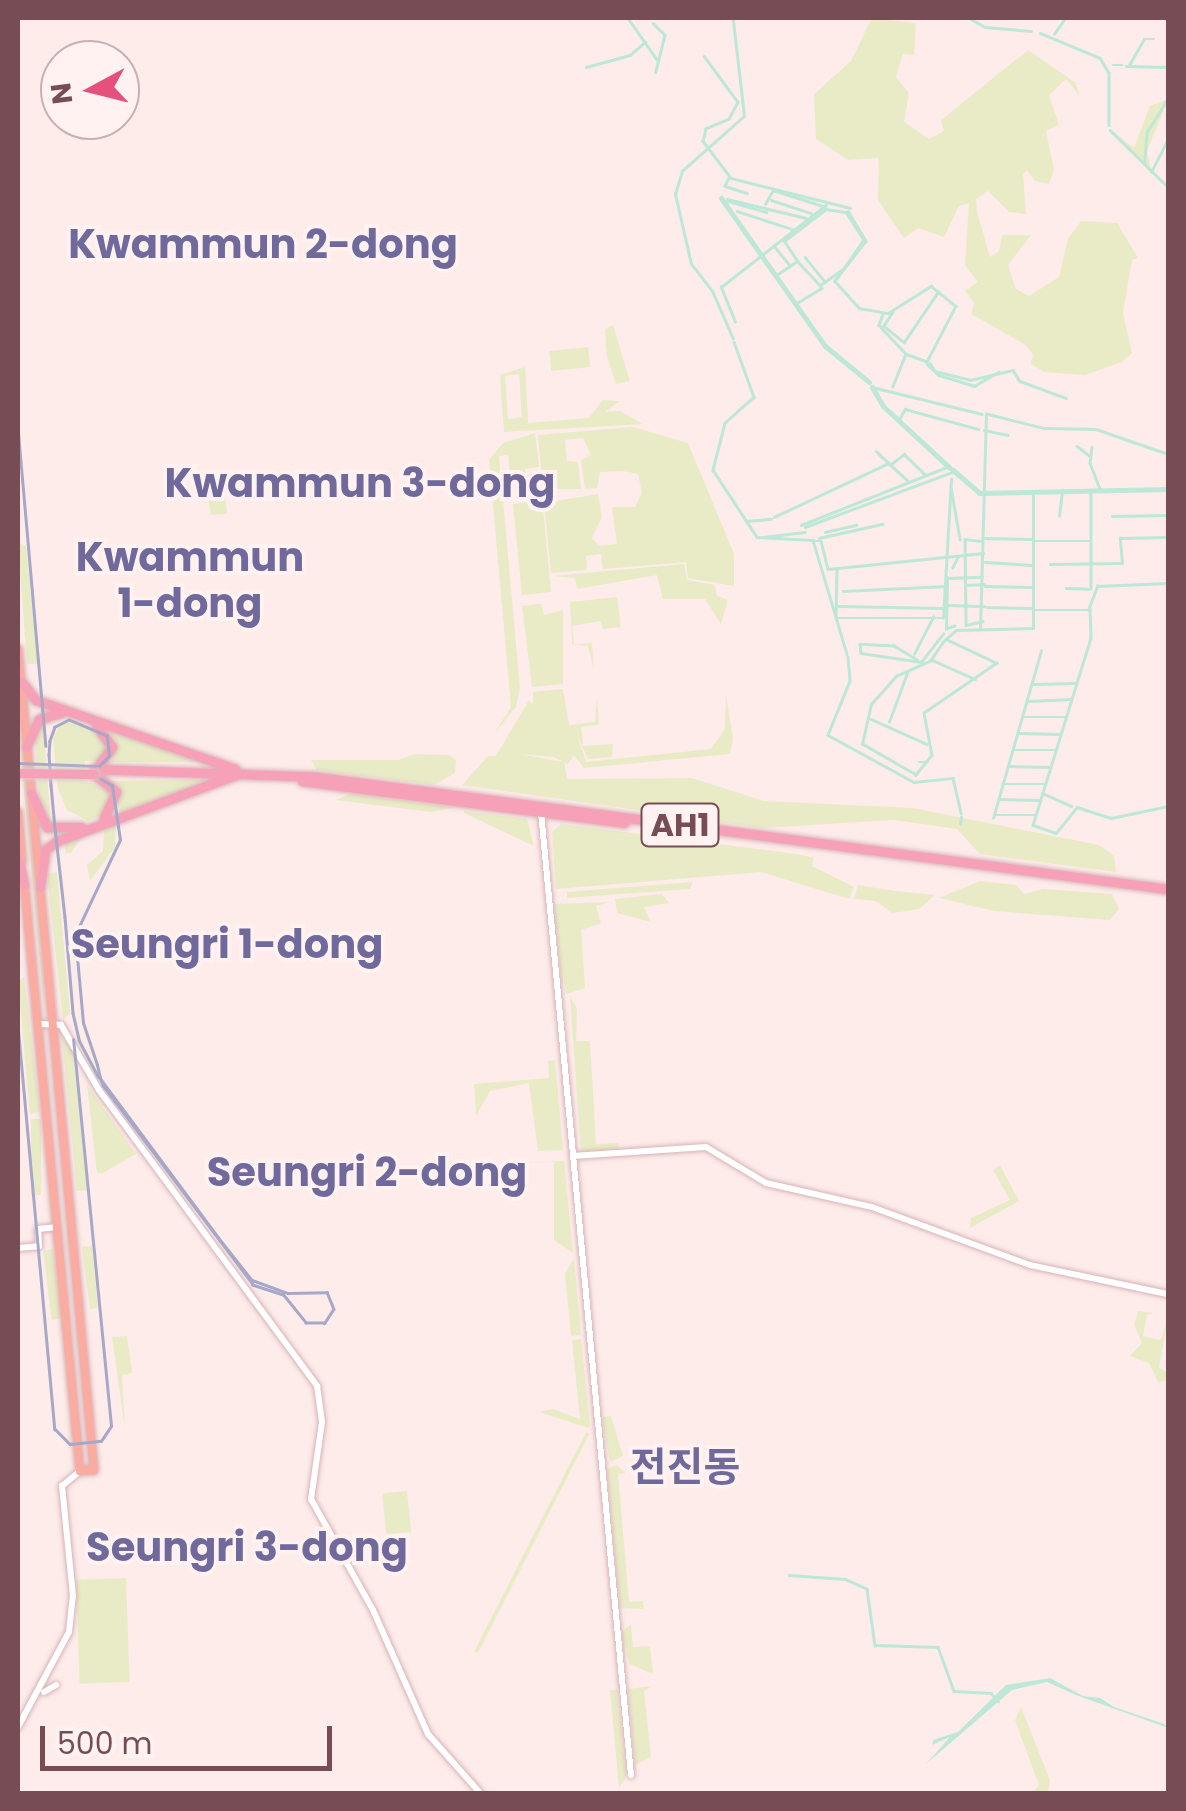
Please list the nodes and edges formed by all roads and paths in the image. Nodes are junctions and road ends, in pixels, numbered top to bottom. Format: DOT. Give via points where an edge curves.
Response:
graph roads {
  1 [pos="18,649"];
  2 [pos="21,681"];
  3 [pos="26,747"];
  4 [pos="18,771"];
  5 [pos="94,772"];
  6 [pos="237,772"];
  7 [pos="31,793"];
  8 [pos="541,809"];
  9 [pos="18,812"];
  10 [pos="88,826"];
  11 [pos="18,858"];
  12 [pos="24,884"];
  13 [pos="40,887"];
  14 [pos="1168,892"];
  15 [pos="51,1023"];
  16 [pos="38,1024"];
  17 [pos="572,1156"];
  18 [pos="57,1227"];
  19 [pos="18,1248"];
  20 [pos="1168,1294"];
  21 [pos="80,1471"];
  22 [pos="56,1685"];
  23 [pos="36,1700"];
  24 [pos="18,1727"];
  25 [pos="631,1775"];
  26 [pos="481,1794"];
  1 -- 2 [label="main road"];
  2 -- 3 [label="main road"];
  2 -- 6 [label="highway" via="36,700"];
  3 -- 5 [label="highway" via="36,723 60,711 110,736 111,756"];
  3 -- 7 [label="main road"];
  4 -- 5 [label="highway, bridge"];
  5 -- 6 [label="highway"];
  5 -- 10 [label="highway" via="116,794 112,810"];
  6 -- 8 [label="highway"];
  6 -- 10 [label="highway"];
  7 -- 10 [label="highway" via="47,827"];
  7 -- 13 [label="main road"];
  8 -- 14 [label="highway, AH1"];
  8 -- 17 [label="main road"];
  9 -- 12 [label="main road"];
  10 -- 13 [label="highway" via="45,850"];
  11 -- 12 [label="highway"];
  12 -- 16 [label="main road"];
  13 -- 15 [label="main road"];
  15 -- 16 [label="main road"];
  15 -- 21 [label="main road" via="93,1454 94,1470"];
  15 -- 26 [label="main road" via="61,1025 99,1090 317,1386 322,1422 311,1499 368,1600 432,1741"];
  16 -- 18 [label="main road"];
  17 -- 20 [label="main road" via="706,1147 766,1183 872,1207 1030,1264"];
  17 -- 25 [label="main road"];
  18 -- 19 [label="main road" via="38,1228 40,1246"];
  18 -- 21 [label="main road"];
  21 -- 23 [label="main road" via="62,1486 71,1621"];
  22 -- 23 [label="main road"];
  23 -- 24 [label="main road"];
}
